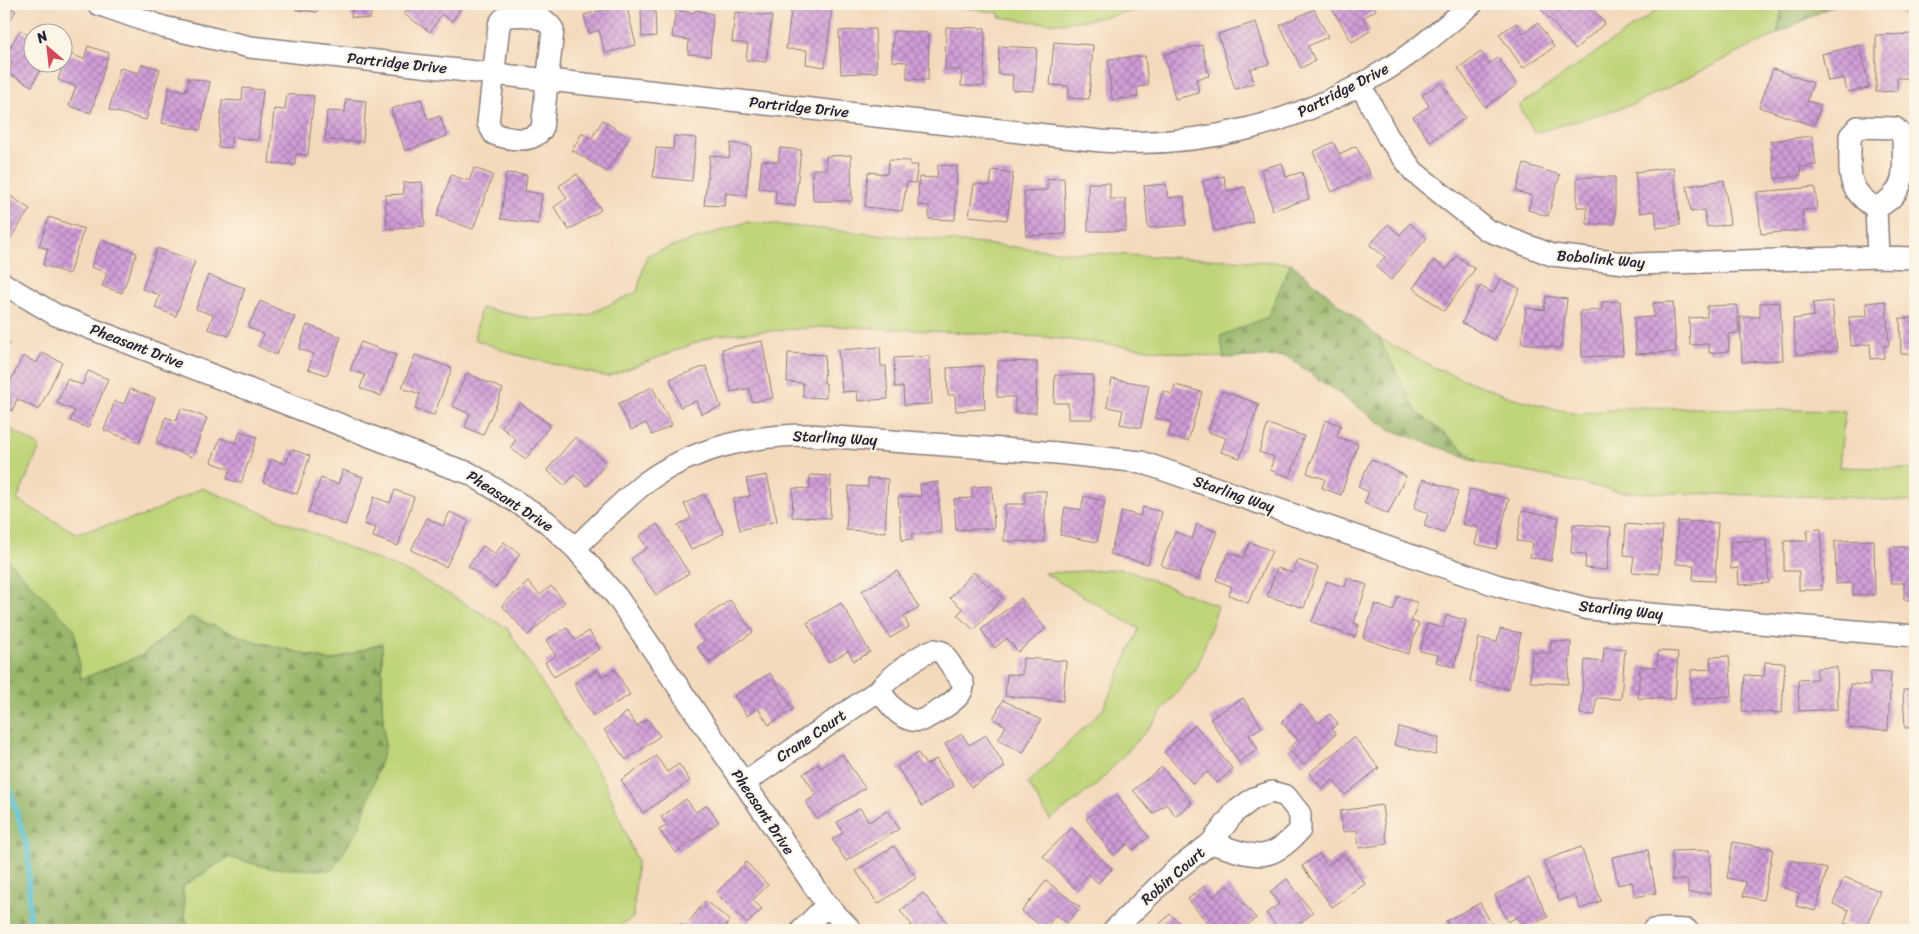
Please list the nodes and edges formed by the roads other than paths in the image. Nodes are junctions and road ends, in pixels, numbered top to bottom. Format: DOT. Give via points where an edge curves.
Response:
graph roads {
  1 [pos="98,4"];
  2 [pos="1472,4"];
  3 [pos="493,73"];
  4 [pos="548,79"];
  5 [pos="1360,84"];
  6 [pos="1876,208"];
  7 [pos="1878,257"];
  8 [pos="1915,258"];
  9 [pos="4,284"];
  10 [pos="575,548"];
  11 [pos="1915,636"];
  12 [pos="879,690"];
  13 [pos="744,783"];
  14 [pos="1211,844"];
  15 [pos="827,905"];
  16 [pos="802,930"];
  17 [pos="851,930"];
  18 [pos="1114,930"];
  19 [pos="1653,930"];
  20 [pos="1687,930"];
  1 -- 3 [label="street, Partridge Drive" via="163,27 240,45"];
  2 -- 5 [label="street, Partridge Drive" via="1409,54"];
  3 -- 4 [label="street, Partridge Drive"];
  3 -- 4 [label="street" via="502,20 513,16 540,18 546,20 553,30"];
  3 -- 4 [label="street" via="488,124 494,134 527,139 542,129"];
  4 -- 5 [label="street, Partridge Drive" via="1101,141 1151,143 1207,137 1265,124 1327,101"];
  5 -- 7 [label="street, Bobolink Way" via="1388,137 1414,172 1487,230 1552,255 1634,264"];
  6 -- 7 [label="street"];
  7 -- 8 [label="street, Bobolink Way"];
  9 -- 10 [label="street, Pheasant Drive" via="56,315 469,473 542,518"];
  10 -- 11 [label="street, Starling Way" via="640,487 688,459 750,440 808,435 1141,462 1499,586 1589,609"];
  10 -- 13 [label="street, Pheasant Drive" via="617,597"];
  12 -- 13 [label="street, Crane Court"];
  13 -- 15 [label="street, Pheasant Drive"];
  14 -- 18 [label="street, Robin Court" via="1172,873"];
  15 -- 16 [label="street"];
  15 -- 17 [label="street, Pheasant Drive"];
  19 -- 20 [label="street"];
}
